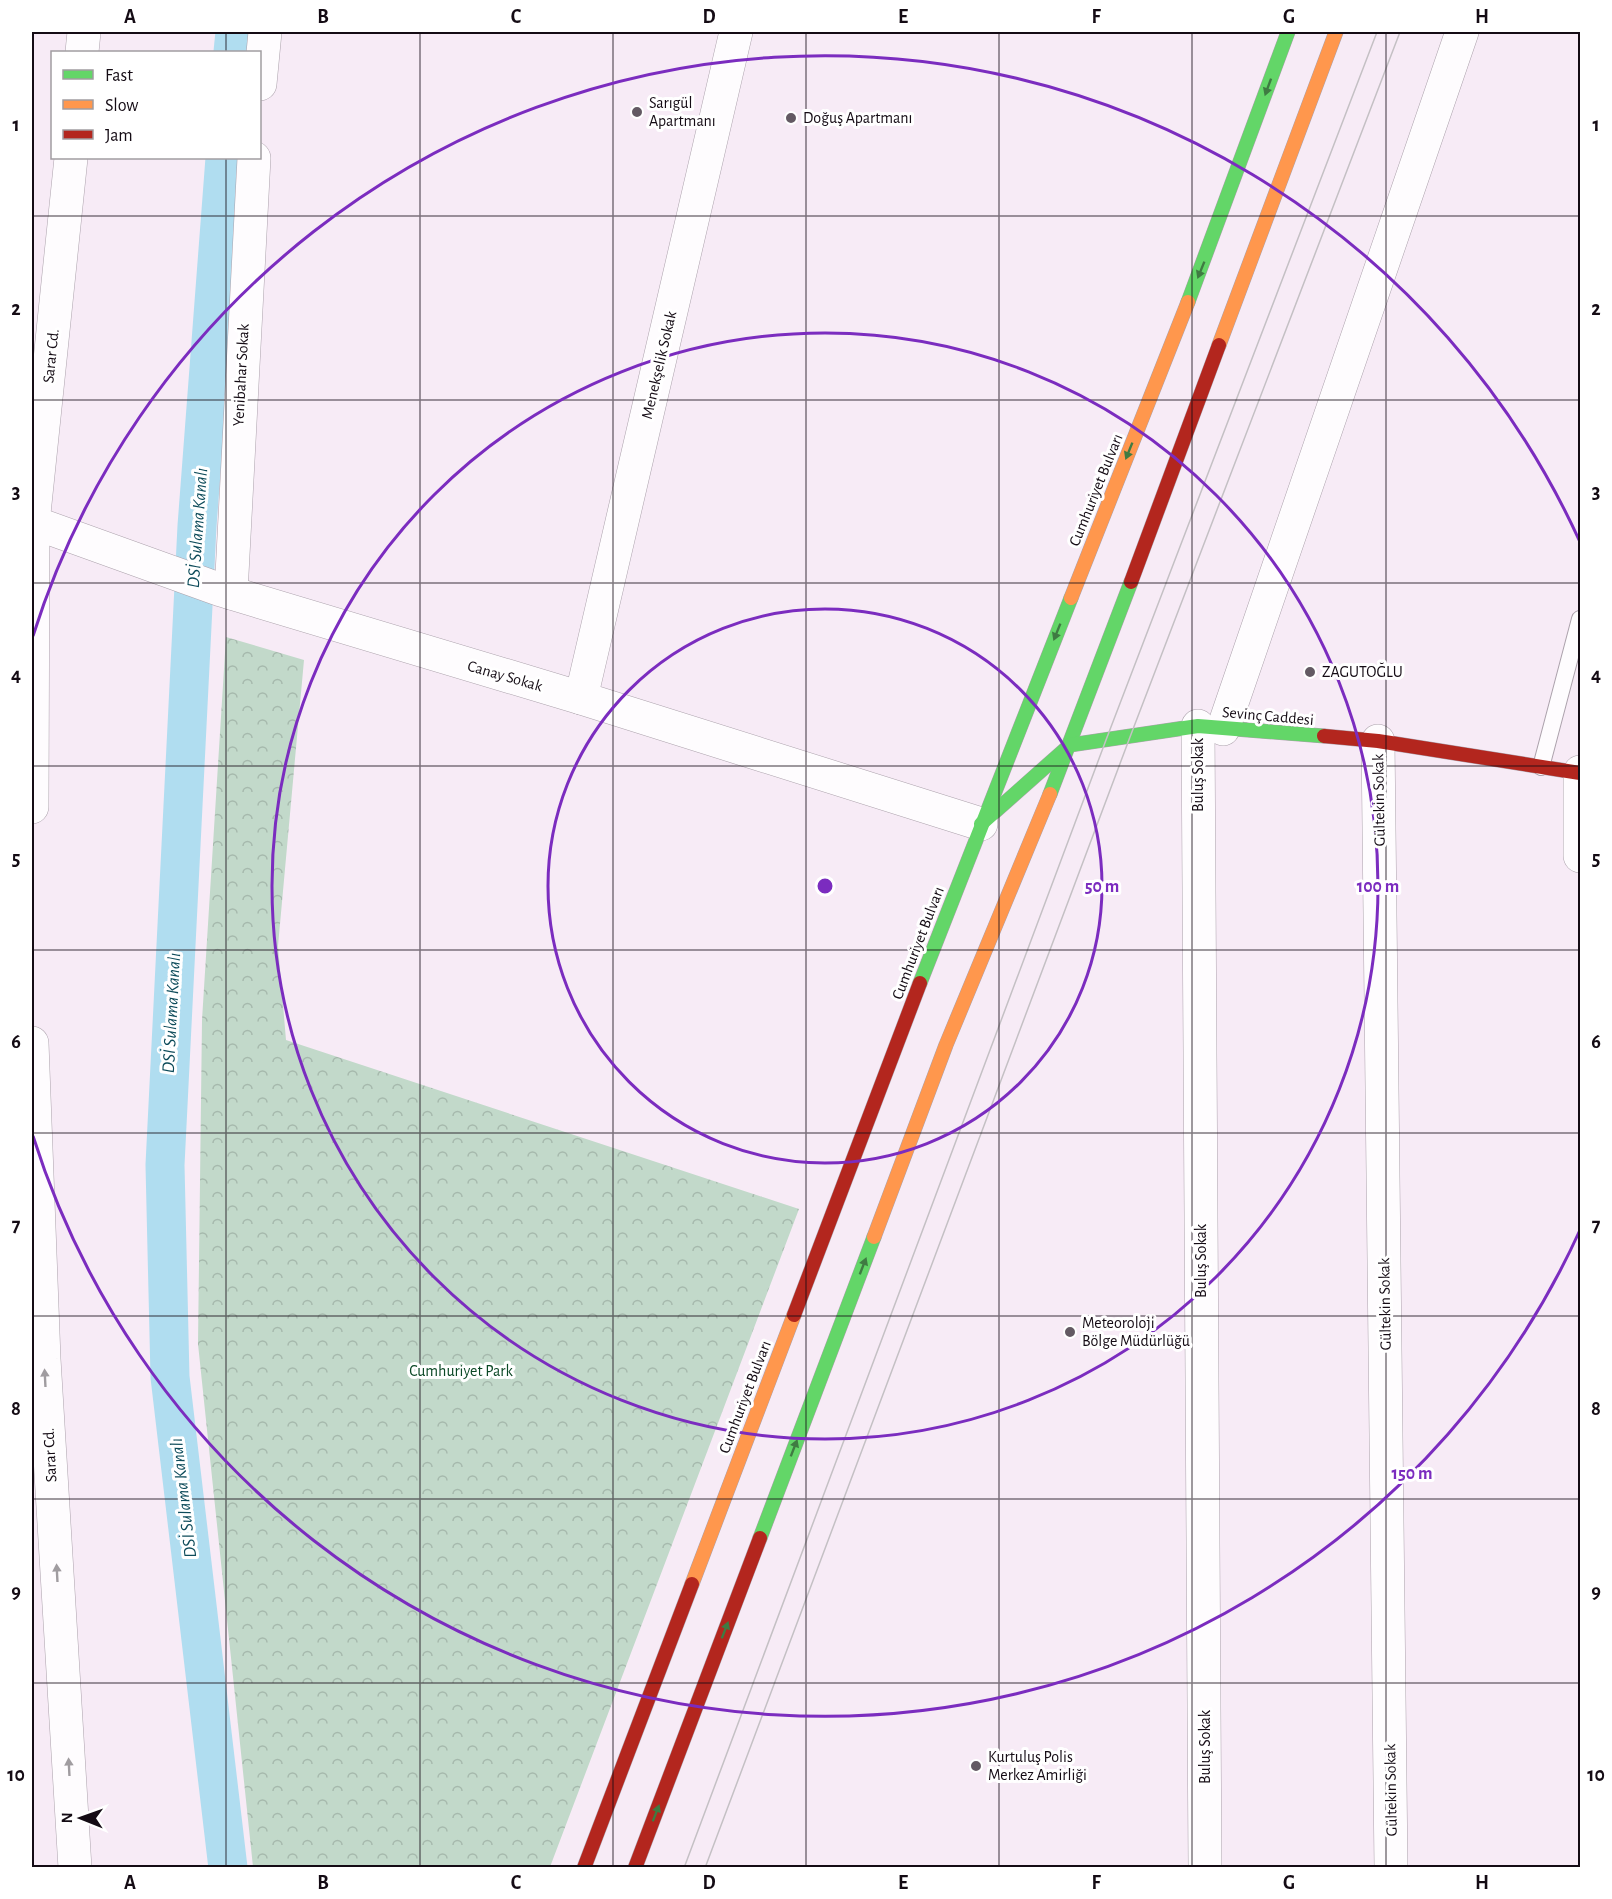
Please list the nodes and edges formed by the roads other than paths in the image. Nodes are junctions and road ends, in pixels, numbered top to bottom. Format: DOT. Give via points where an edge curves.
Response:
graph roads {
  1 [pos="84,32"];
  2 [pos="265,32"];
  3 [pos="736,32"];
  4 [pos="1288,32"];
  5 [pos="1336,32"];
  6 [pos="1462,32"];
  7 [pos="82,51"];
  8 [pos="261,74"];
  9 [pos="71,159"];
  10 [pos="254,159"];
  11 [pos="32,522"];
  12 [pos="226,592"];
  13 [pos="1581,619"];
  14 [pos="582,698"];
  15 [pos="1210,728"];
  16 [pos="1378,741"];
  17 [pos="1071,745"];
  18 [pos="1541,766"];
  19 [pos="1580,772"];
  20 [pos="32,807"];
  21 [pos="981,824"];
  22 [pos="1581,856"];
  23 [pos="32,1043"];
  24 [pos="75,1868"];
  25 [pos="584,1868"];
  26 [pos="635,1868"];
  27 [pos="1205,1868"];
  28 [pos="1391,1868"];
  1 -- 7 [label="street"];
  2 -- 8 [label="street"];
  3 -- 14 [label="street, Menekşelik Sokak"];
  4 -- 21 [label="main road, Cumhuriyet Bulvarı, one-way" via="1216,232"];
  5 -- 17 [label="main road"];
  6 -- 15 [label="street, Buluş Sokak"];
  9 -- 11 [label="street, Sarar Cd."];
  10 -- 12 [label="street, Yenibahar Sokak"];
  11 -- 12 [label="street, Canay Sokak"];
  11 -- 20 [label="street, Sarar Cd."];
  12 -- 14 [label="street, Canay Sokak"];
  13 -- 18 [label="lane"];
  14 -- 21 [label="street, Canay Sokak"];
  15 -- 16 [label="main road, Sevinç Caddesi"];
  15 -- 17 [label="main road, Sevinç Caddesi"];
  15 -- 27 [label="street, Buluş Sokak"];
  16 -- 18 [label="main road, Sevinç Caddesi"];
  16 -- 28 [label="street, Gültekin Sokak"];
  17 -- 21 [label="main road"];
  26 -- 17 [label="main road, one-way" via="946,1046"];
  18 -- 19 [label="main road, Sevinç Caddesi"];
  19 -- 22 [label="street"];
  21 -- 25 [label="main road, Cumhuriyet Bulvarı"];
  24 -- 23 [label="street, Sarar Cd., one-way" via="44,1359"];
}
